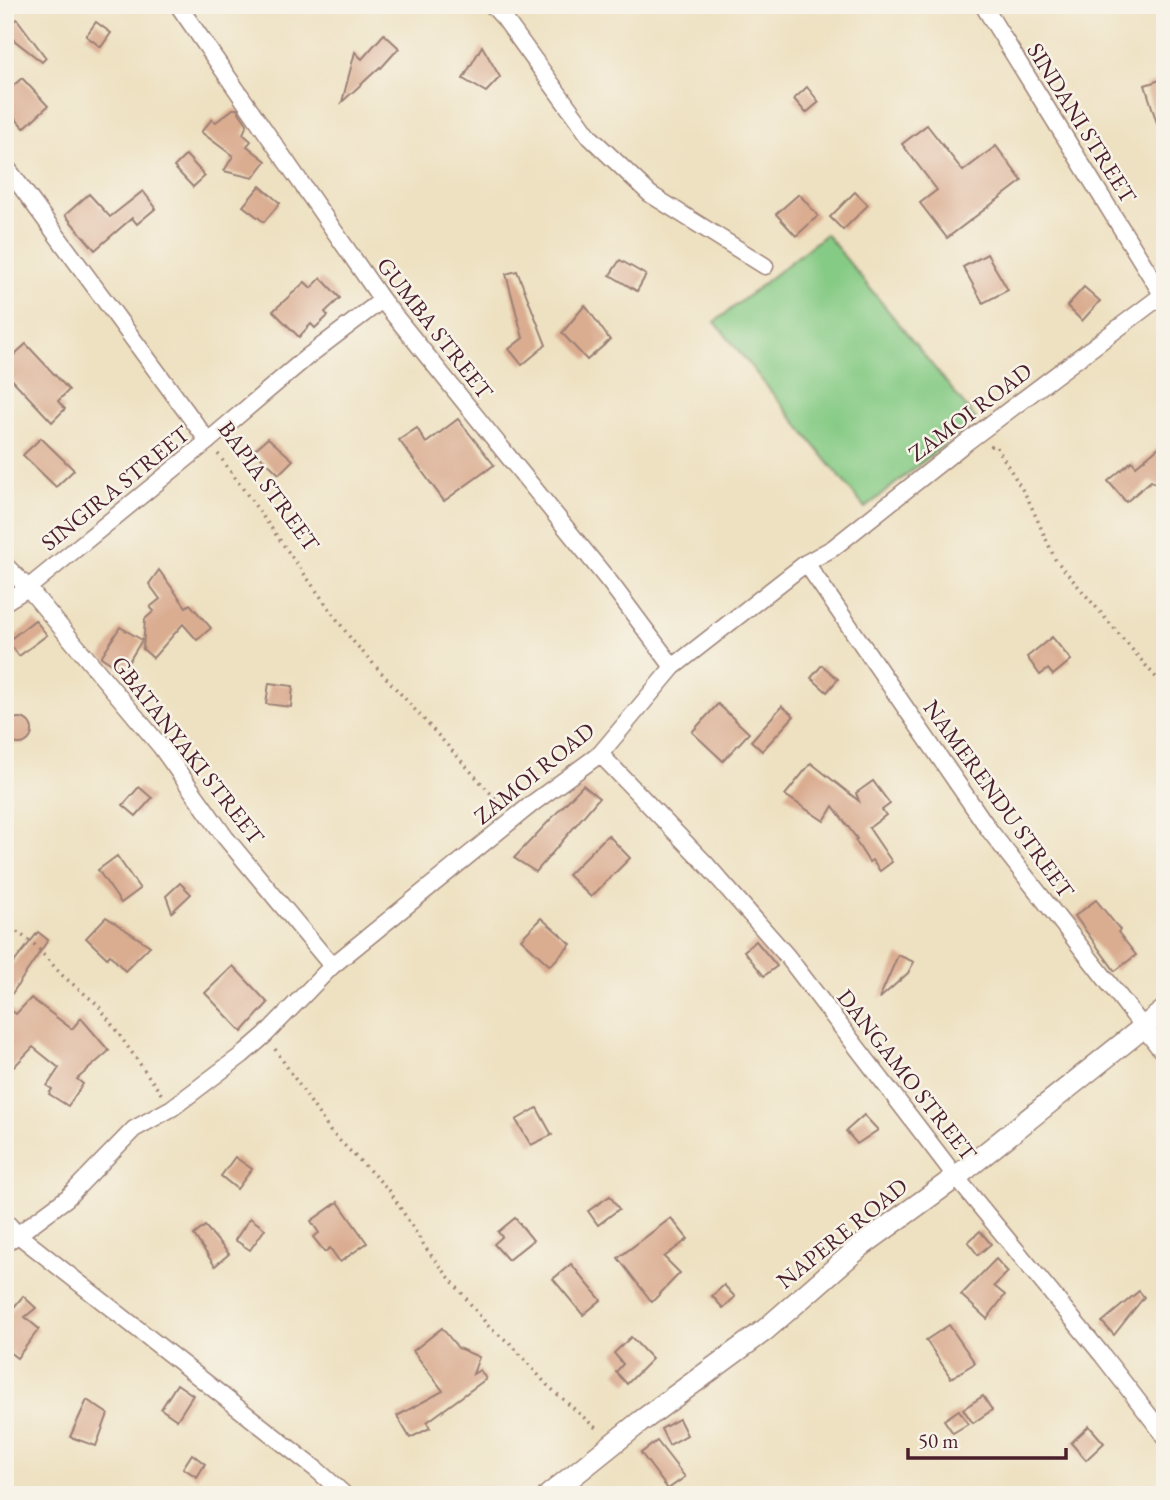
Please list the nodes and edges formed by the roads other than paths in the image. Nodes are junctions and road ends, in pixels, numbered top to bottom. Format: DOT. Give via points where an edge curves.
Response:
graph roads {
  1 [pos="178,5"];
  2 [pos="492,5"];
  3 [pos="983,5"];
  4 [pos="5,165"];
  5 [pos="765,267"];
  6 [pos="1164,296"];
  7 [pos="382,300"];
  8 [pos="208,441"];
  9 [pos="806,563"];
  10 [pos="5,565"];
  11 [pos="28,588"];
  12 [pos="5,602"];
  13 [pos="673,667"];
  14 [pos="600,754"];
  15 [pos="332,966"];
  16 [pos="1165,1010"];
  17 [pos="1144,1027"];
  18 [pos="1165,1055"];
  19 [pos="956,1177"];
  20 [pos="5,1221"];
  21 [pos="11,1239"];
  22 [pos="1165,1436"];
  23 [pos="345,1495"];
  24 [pos="549,1495"];
  1 -- 7 [label="street, GUMBA STREET"];
  2 -- 5 [label="street" via="590,137 650,194"];
  3 -- 6 [label="street, SINDANI STREET"];
  4 -- 8 [label="street, BAPIA STREET"];
  6 -- 9 [label="street, ZAMOI ROAD" via="833,548"];
  7 -- 8 [label="street, SINGIRA STREET" via="307,356"];
  7 -- 13 [label="street, GUMBA STREET"];
  8 -- 11 [label="street, SINGIRA STREET"];
  9 -- 13 [label="street, ZAMOI ROAD"];
  9 -- 17 [label="street, NAMERENDU STREET" via="990,831"];
  10 -- 11 [label="street, GBATANYAKI STREET"];
  11 -- 12 [label="street, SINGIRA STREET"];
  11 -- 15 [label="street, GBATANYAKI STREET" via="161,747 225,837"];
  13 -- 14 [label="street, ZAMOI ROAD"];
  14 -- 15 [label="street, ZAMOI ROAD"];
  14 -- 19 [label="street, DANGAMO STREET" via="787,956"];
  15 -- 21 [label="street, ZAMOI ROAD" via="265,1035 172,1108 134,1129 68,1198"];
  16 -- 17 [label="street, NAPERE ROAD"];
  17 -- 18 [label="street, NAMERENDU STREET"];
  17 -- 19 [label="street, NAPERE ROAD"];
  19 -- 22 [label="street, DANGAMO STREET"];
  19 -- 24 [label="street, NAPERE ROAD"];
  20 -- 21 [label="street"];
  21 -- 23 [label="street"];
}
